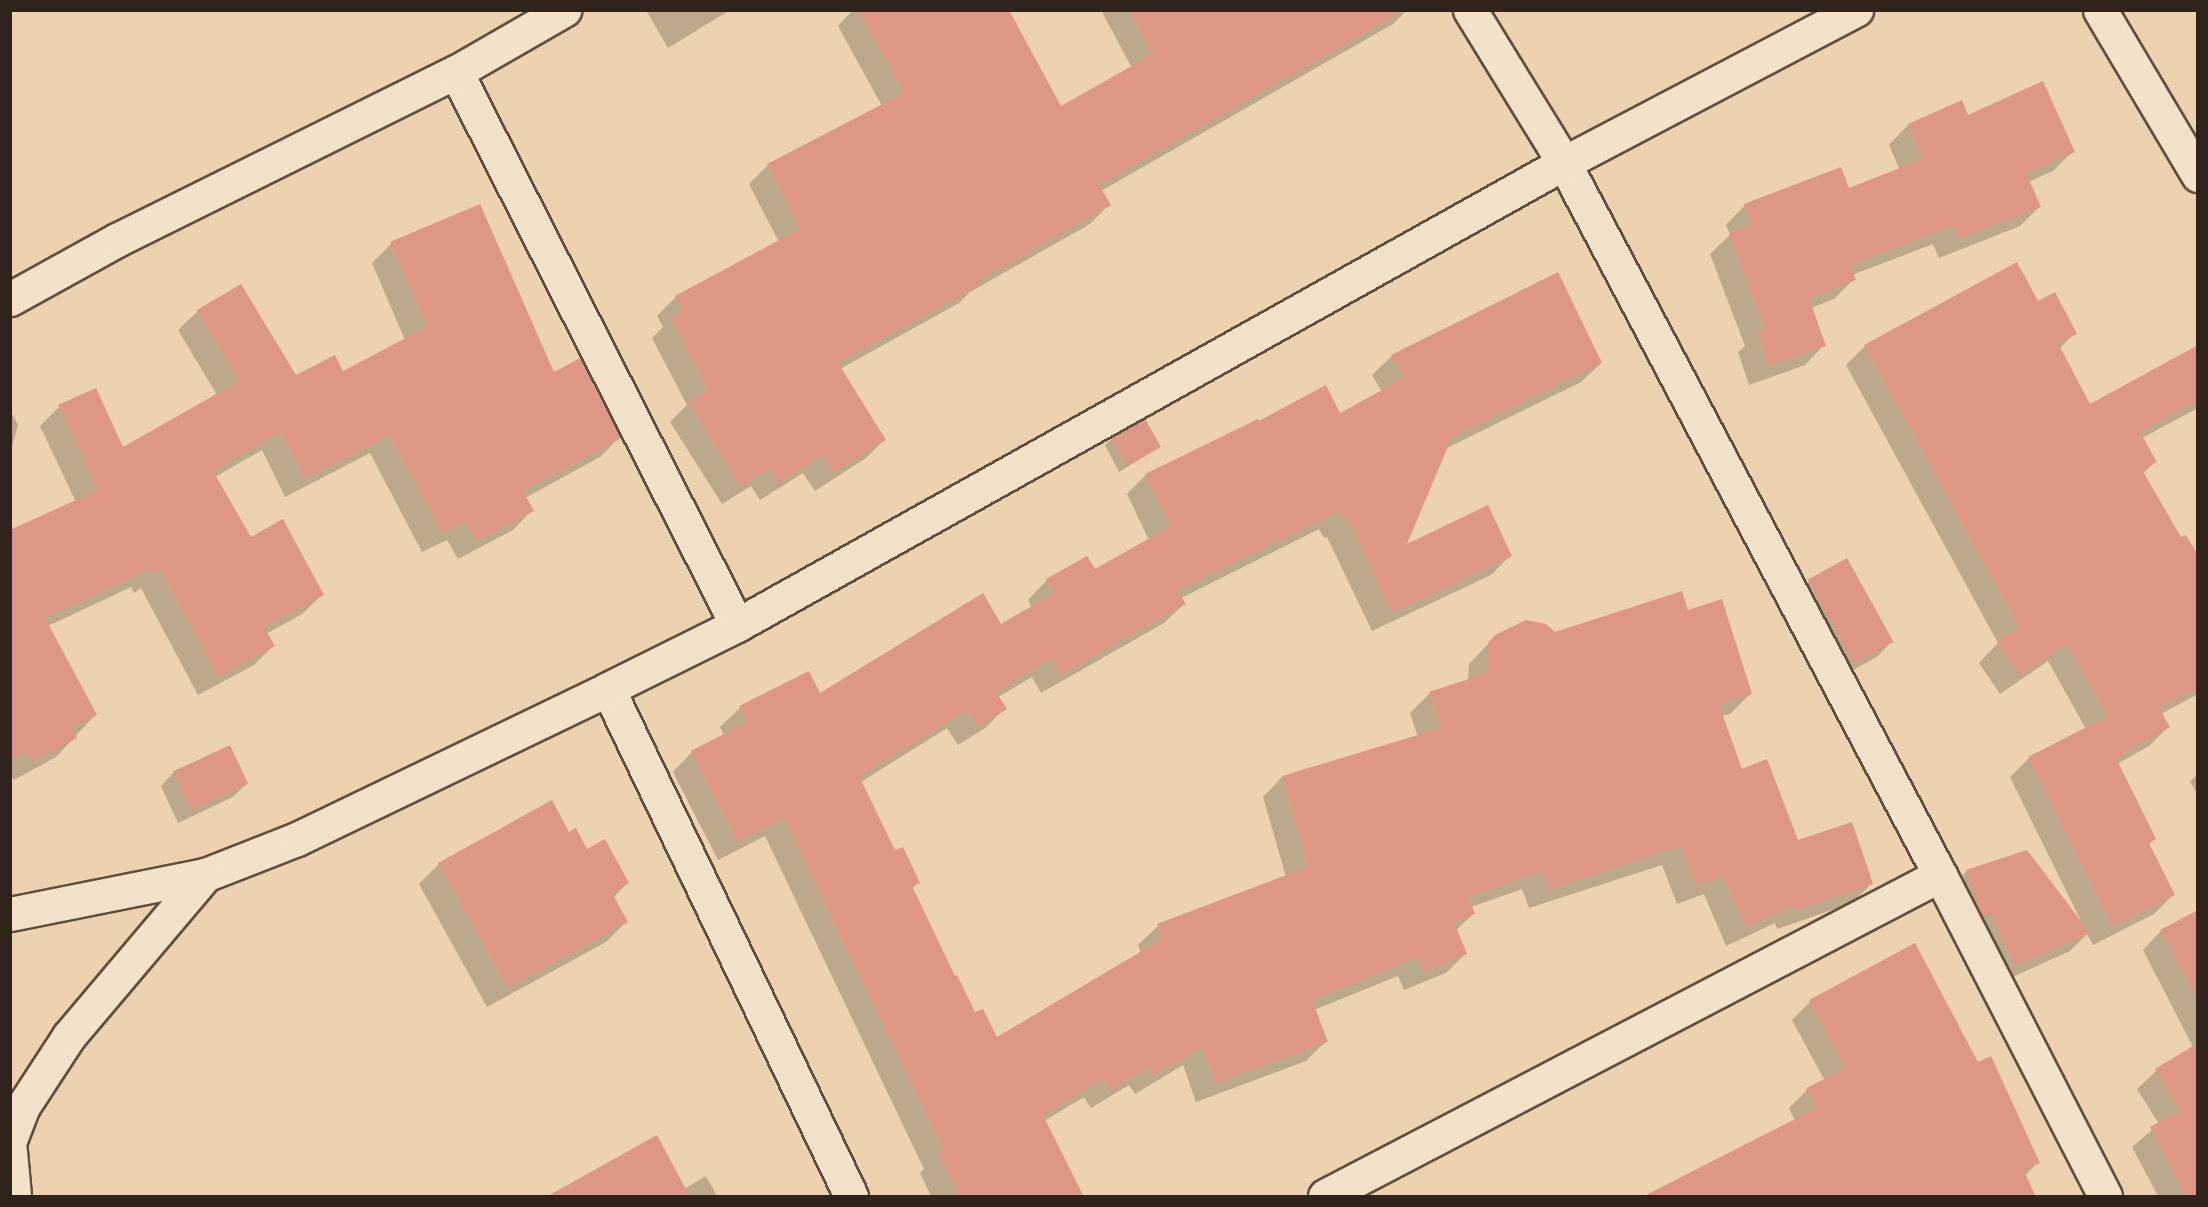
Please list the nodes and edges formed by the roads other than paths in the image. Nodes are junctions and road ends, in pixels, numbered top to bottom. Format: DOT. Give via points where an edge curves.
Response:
graph roads {
  1 [pos="564,10"];
  2 [pos="1470,10"];
  3 [pos="1856,10"];
  4 [pos="2100,10"];
  5 [pos="456,72"];
  6 [pos="1564,163"];
  7 [pos="2198,176"];
  8 [pos="10,299"];
  9 [pos="737,625"];
  10 [pos="608,689"];
  11 [pos="205,875"];
  12 [pos="1940,875"];
  13 [pos="10,914"];
  14 [pos="10,1140"];
  15 [pos="10,1151"];
  16 [pos="14,1197"];
  17 [pos="851,1197"];
  18 [pos="1325,1197"];
  19 [pos="2105,1197"];
  1 -- 5 [label="street"];
  2 -- 6 [label="street"];
  3 -- 6 [label="street"];
  4 -- 7 [label="street"];
  5 -- 8 [label="street" via="117,240"];
  5 -- 9 [label="street"];
  6 -- 9 [label="street"];
  6 -- 12 [label="street"];
  9 -- 10 [label="street"];
  10 -- 11 [label="street" via="297,839"];
  10 -- 17 [label="street"];
  11 -- 13 [label="street"];
  11 -- 14 [label="street" via="69,1036 22,1108"];
  12 -- 18 [label="street"];
  12 -- 19 [label="street"];
  15 -- 16 [label="street"];
}
